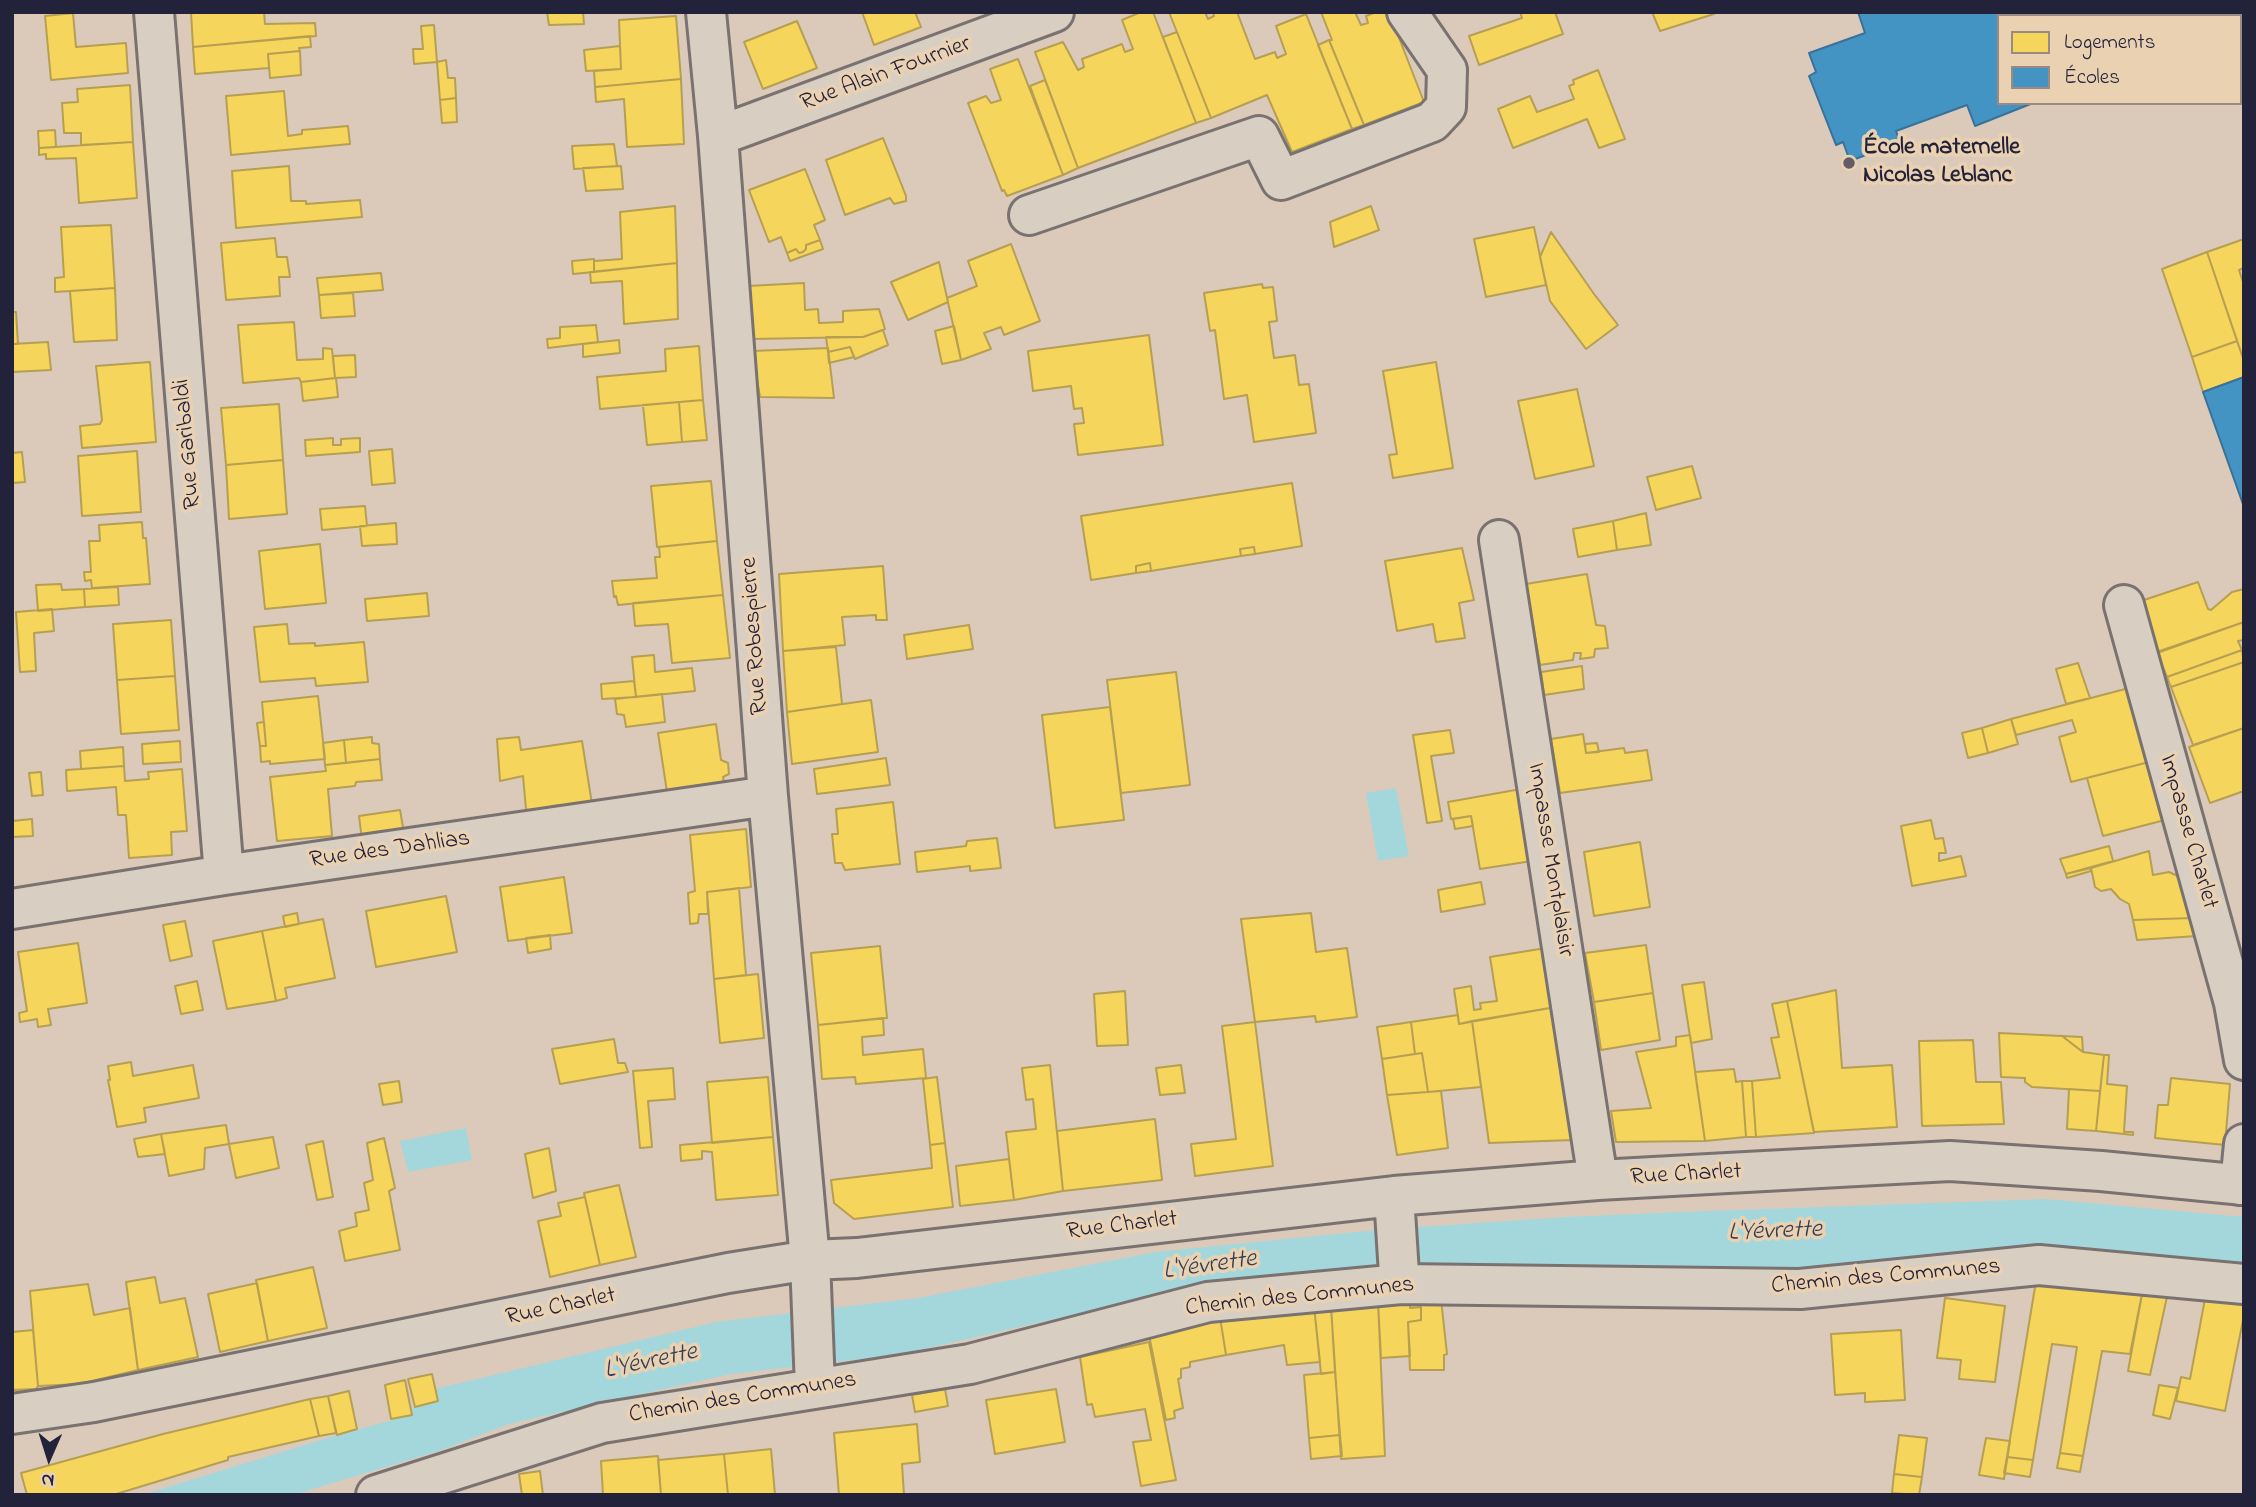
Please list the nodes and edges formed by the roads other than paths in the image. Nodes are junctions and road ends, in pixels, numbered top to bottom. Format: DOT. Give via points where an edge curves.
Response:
graph roads {
  1 [pos="154,12"];
  2 [pos="706,12"];
  3 [pos="1054,12"];
  4 [pos="1407,12"];
  5 [pos="718,136"];
  6 [pos="1029,215"];
  7 [pos="1499,540"];
  8 [pos="2124,605"];
  9 [pos="768,796"];
  10 [pos="224,875"];
  11 [pos="12,909"];
  12 [pos="2244,1060"];
  13 [pos="2244,1143"];
  14 [pos="1598,1180"];
  15 [pos="2242,1185"];
  16 [pos="1395,1205"];
  17 [pos="810,1260"];
  18 [pos="1400,1279"];
  19 [pos="2244,1284"];
  20 [pos="816,1379"];
  21 [pos="12,1414"];
  22 [pos="376,1495"];
  1 -- 10 [label="street, Rue Garibaldi"];
  2 -- 5 [label="street, Rue Robespierre"];
  3 -- 5 [label="street, Rue Alain Fournier"];
  4 -- 6 [label="street" via="1447,70 1446,107 1432,122 1281,180 1259,136"];
  5 -- 9 [label="street, Rue Robespierre"];
  7 -- 14 [label="street, Impasse Montplaisir"];
  8 -- 12 [label="street, Impasse Charlet" via="2234,1003"];
  9 -- 10 [label="street, Rue des Dahlias"];
  9 -- 17 [label="street, Rue Robespierre"];
  10 -- 11 [label="street, Rue des Dahlias"];
  13 -- 15 [label="street"];
  14 -- 15 [label="street, Rue Charlet" via="1950,1161"];
  14 -- 16 [label="street, Rue Charlet"];
  16 -- 17 [label="street, Rue Charlet"];
  16 -- 18 [label="street"];
  17 -- 20 [label="street, Rue Robespierre"];
  17 -- 21 [label="street, Rue Charlet" via="94,1402"];
  18 -- 19 [label="street, Chemin des Communes" via="1800,1289 2039,1265"];
  18 -- 20 [label="street, Chemin des Communes" via="1208,1302 970,1364"];
  20 -- 22 [label="street, Chemin des Communes" via="602,1423"];
}
